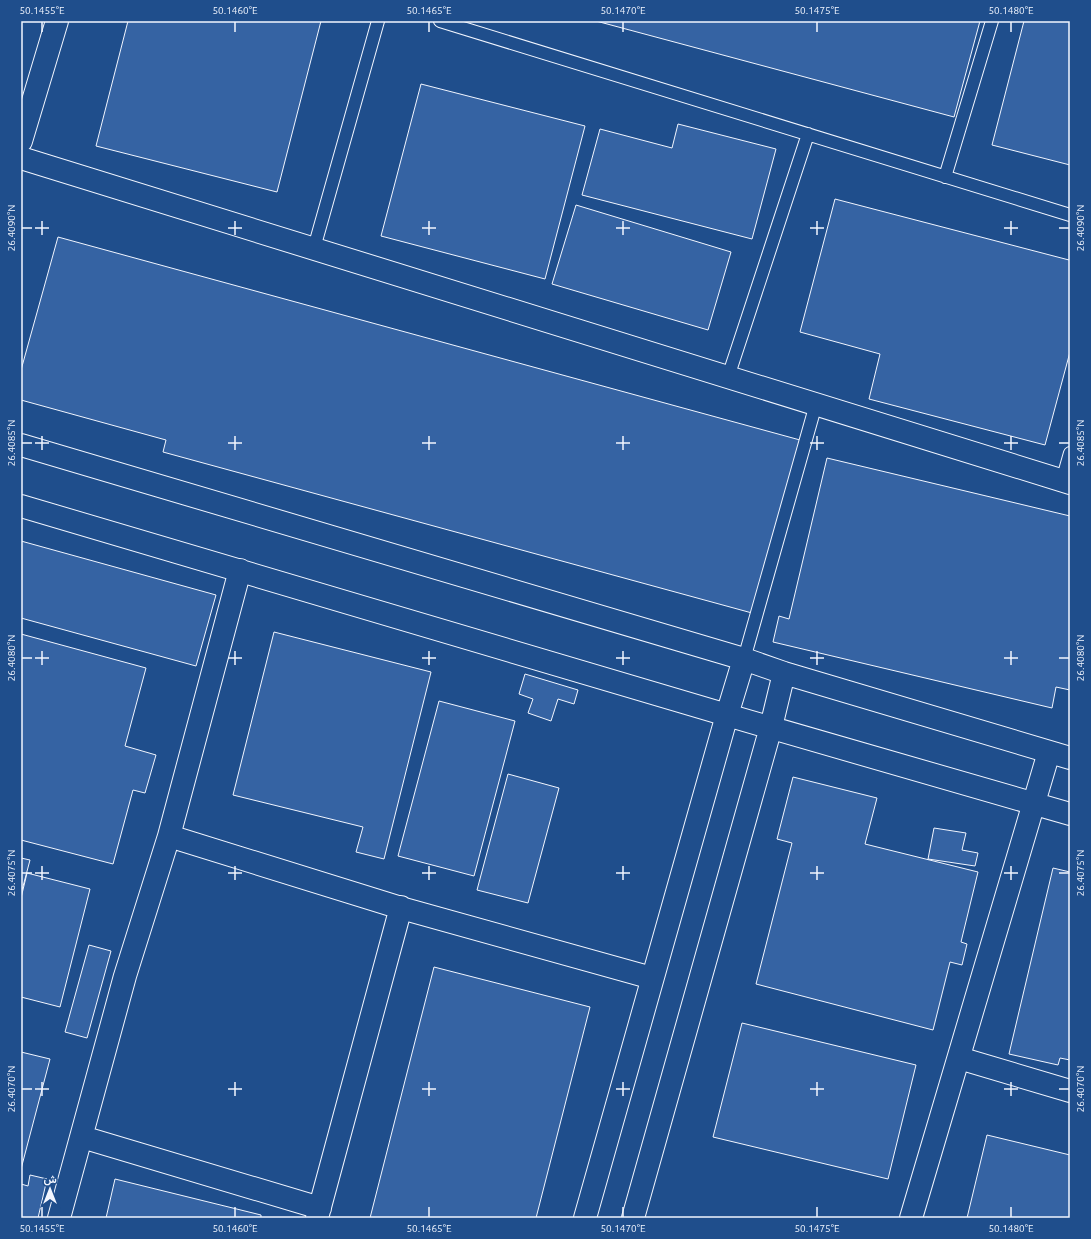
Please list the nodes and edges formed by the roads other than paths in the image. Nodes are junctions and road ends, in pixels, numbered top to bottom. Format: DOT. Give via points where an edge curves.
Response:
graph roads {
  1 [pos="57,21"];
  2 [pos="378,21"];
  3 [pos="440,21"];
  4 [pos="992,21"];
  5 [pos="808,134"];
  6 [pos="21,141"];
  7 [pos="21,158"];
  8 [pos="945,177"];
  9 [pos="1070,215"];
  10 [pos="314,248"];
  11 [pos="728,377"];
  12 [pos="816,404"];
  13 [pos="21,445"];
  14 [pos="1070,453"];
  15 [pos="1066,482"];
  16 [pos="21,506"];
  17 [pos="240,570"];
  18 [pos="744,659"];
  19 [pos="784,673"];
  20 [pos="727,714"];
  21 [pos="771,727"];
  22 [pos="1049,752"];
  23 [pos="1070,758"];
  24 [pos="1034,803"];
  25 [pos="1070,814"];
  26 [pos="169,836"];
  27 [pos="401,907"];
  28 [pos="652,978"];
  29 [pos="959,1058"];
  30 [pos="1070,1092"];
  31 [pos="82,1137"];
  32 [pos="318,1213"];
  33 [pos="59,1218"];
  34 [pos="585,1218"];
  35 [pos="633,1218"];
  36 [pos="911,1218"];
  1 -- 6 [label="street"];
  2 -- 10 [label="lane"];
  3 -- 5 [label="lane"];
  4 -- 8 [label="lane"];
  5 -- 8 [label="lane"];
  5 -- 11 [label="lane"];
  7 -- 10 [label="street"];
  8 -- 9 [label="lane"];
  10 -- 11 [label="street"];
  11 -- 12 [label="street"];
  12 -- 15 [label="street"];
  12 -- 18 [label="lane"];
  13 -- 18 [label="street"];
  14 -- 15 [label="lane"];
  16 -- 17 [label="street"];
  17 -- 20 [label="street"];
  17 -- 26 [label="street"];
  18 -- 19 [label="street"];
  18 -- 20 [label="street"];
  19 -- 21 [label="street"];
  19 -- 22 [label="street"];
  20 -- 21 [label="street"];
  20 -- 28 [label="street"];
  21 -- 24 [label="street"];
  21 -- 35 [label="street"];
  22 -- 23 [label="street"];
  22 -- 24 [label="street"];
  24 -- 25 [label="street"];
  24 -- 29 [label="street"];
  26 -- 27 [label="street"];
  26 -- 31 [label="street" via="125,976"];
  27 -- 28 [label="street"];
  27 -- 32 [label="street"];
  28 -- 34 [label="street"];
  29 -- 30 [label="street"];
  29 -- 36 [label="street"];
  31 -- 32 [label="street"];
  31 -- 33 [label="street"];
}
